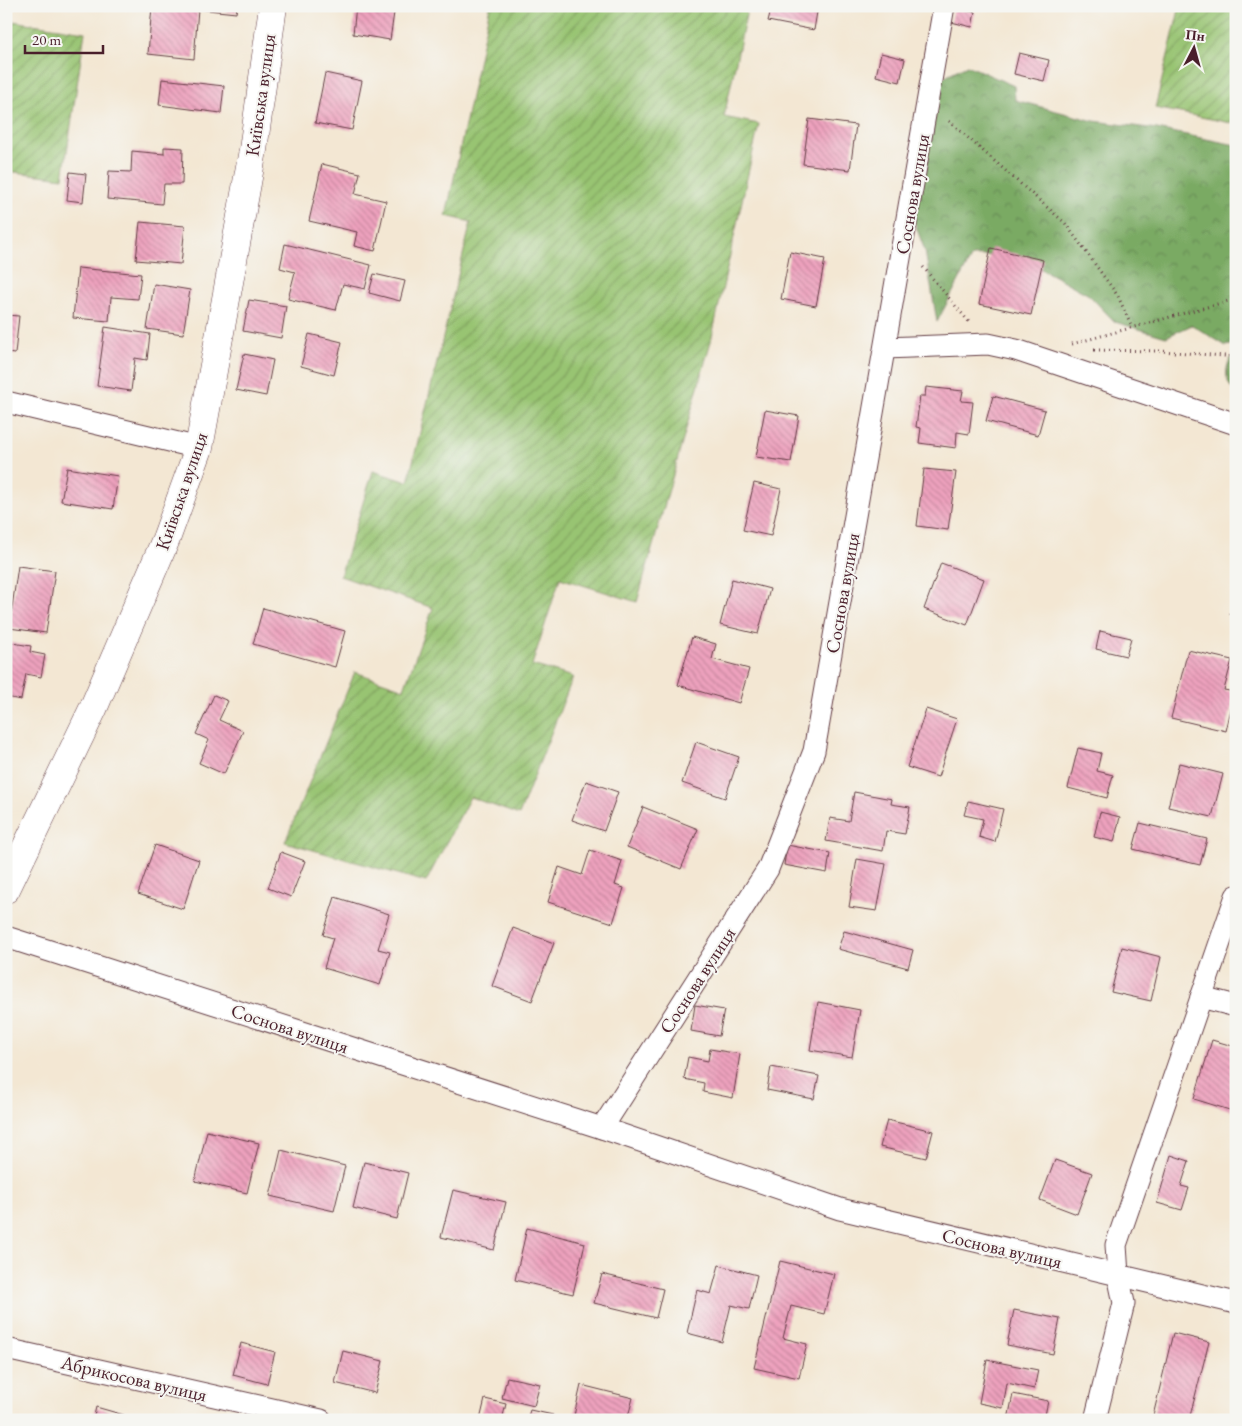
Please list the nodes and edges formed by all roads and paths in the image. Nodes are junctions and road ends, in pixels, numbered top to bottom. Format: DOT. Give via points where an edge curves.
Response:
graph roads {
  1 [pos="273,6"];
  2 [pos="944,6"];
  3 [pos="928,102"];
  4 [pos="903,244"];
  5 [pos="1236,299"];
  6 [pos="1132,328"];
  7 [pos="988,344"];
  8 [pos="1069,345"];
  9 [pos="885,348"];
  10 [pos="1088,350"];
  11 [pos="1236,357"];
  12 [pos="6,402"];
  13 [pos="1236,424"];
  14 [pos="199,448"];
  15 [pos="6,889"];
  16 [pos="1236,896"];
  17 [pos="6,937"];
  18 [pos="1201,997"];
  19 [pos="1236,1006"];
  20 [pos="602,1128"];
  21 [pos="1118,1275"];
  22 [pos="1236,1303"];
  23 [pos="6,1349"];
  24 [pos="321,1420"];
  25 [pos="1095,1420"];
  1 -- 14 [label="street, Київська вулиця" via="253,150"];
  2 -- 3 [label="street, Соснова вулиця"];
  3 -- 4 [label="street, Соснова вулиця"];
  3 -- 6 [label="path" via="1065,223 1118,296"];
  4 -- 7 [label="path"];
  4 -- 9 [label="street, Соснова вулиця"];
  5 -- 6 [label="path"];
  6 -- 8 [label="path"];
  7 -- 9 [label="street"];
  7 -- 13 [label="street" via="1016,350"];
  9 -- 20 [label="street, Соснова вулиця" via="814,751 768,869"];
  10 -- 11 [label="path"];
  12 -- 14 [label="street"];
  14 -- 15 [label="street, Київська вулиця" via="166,539 93,709"];
  16 -- 18 [label="street"];
  17 -- 20 [label="street, Соснова вулиця"];
  18 -- 19 [label="street"];
  18 -- 21 [label="street" via="1116,1245"];
  20 -- 21 [label="street, Соснова вулиця" via="840,1209"];
  21 -- 22 [label="street, Соснова вулиця"];
  21 -- 25 [label="street" via="1124,1303"];
  23 -- 24 [label="street, Абрикосова вулиця"];
}
